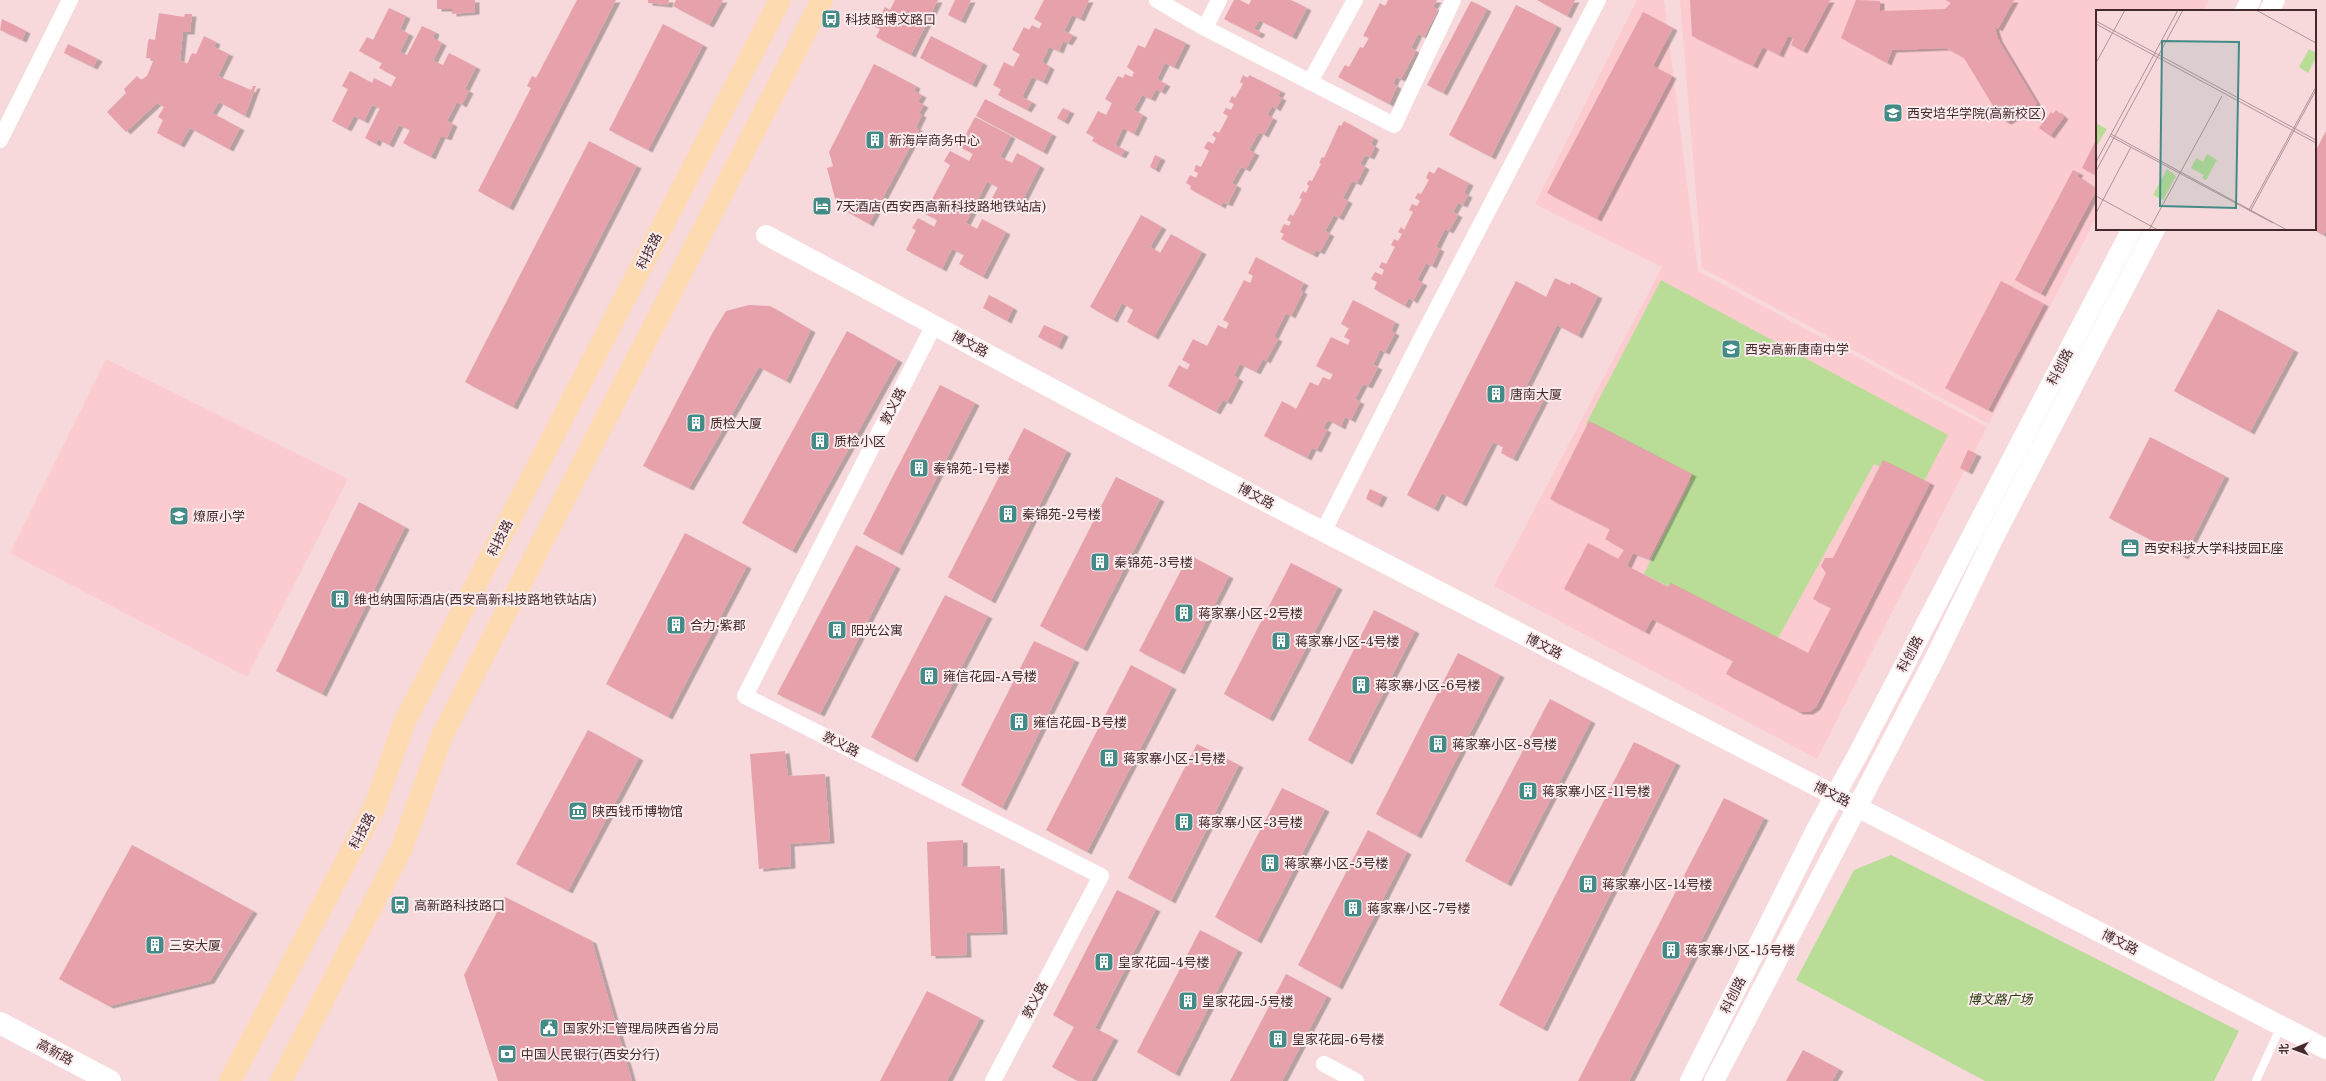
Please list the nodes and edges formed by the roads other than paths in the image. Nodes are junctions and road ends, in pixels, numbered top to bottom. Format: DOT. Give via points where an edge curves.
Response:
graph roads {
  1 [pos="70,0"];
  2 [pos="780,0"];
  3 [pos="822,0"];
  4 [pos="1157,0"];
  5 [pos="1219,0"];
  6 [pos="1355,0"];
  7 [pos="1453,0"];
  8 [pos="1598,0"];
  9 [pos="2251,0"];
  10 [pos="2275,0"];
  11 [pos="2246,10"];
  12 [pos="2270,10"];
  13 [pos="1205,28"];
  14 [pos="1310,82"];
  15 [pos="0,140"];
  16 [pos="2131,230"];
  17 [pos="2154,230"];
  18 [pos="766,235"];
  19 [pos="934,325"];
  20 [pos="1323,532"];
  21 [pos="1835,795"];
  22 [pos="1857,806"];
  23 [pos="0,1023"];
  24 [pos="2282,1025"];
  25 [pos="2326,1049"];
  26 [pos="1324,1064"];
  27 [pos="110,1081"];
  28 [pos="230,1081"];
  29 [pos="281,1081"];
  30 [pos="993,1081"];
  31 [pos="1356,1081"];
  32 [pos="1690,1081"];
  33 [pos="1714,1081"];
  34 [pos="2256,1081"];
  1 -- 15 [label="street"];
  2 -- 28 [label="main road, 科技路" via="404,723 375,806"];
  3 -- 29 [label="main road" via="442,736 401,850"];
  4 -- 13 [label="street"];
  5 -- 13 [label="street"];
  6 -- 14 [label="street"];
  7 -- 14 [label="street" via="1394,125"];
  8 -- 20 [label="street" via="1425,330"];
  9 -- 11 [label="street"];
  10 -- 12 [label="street"];
  13 -- 14 [label="street"];
  16 -- 21 [label="street, 科创路"];
  17 -- 22 [label="street, 科创路"];
  18 -- 19 [label="street, 博文路"];
  19 -- 20 [label="street, 博文路"];
  19 -- 30 [label="street, 敦义路" via="745,696 1100,876"];
  20 -- 21 [label="street, 博文路"];
  21 -- 22 [label="street, 博文路"];
  21 -- 32 [label="street, 科创路"];
  22 -- 24 [label="street, 博文路"];
  22 -- 33 [label="street, 科创路"];
  23 -- 27 [label="main road, 高新路"];
  24 -- 25 [label="street, 博文路"];
  24 -- 34 [label="lane"];
  26 -- 31 [label="street"];
}
